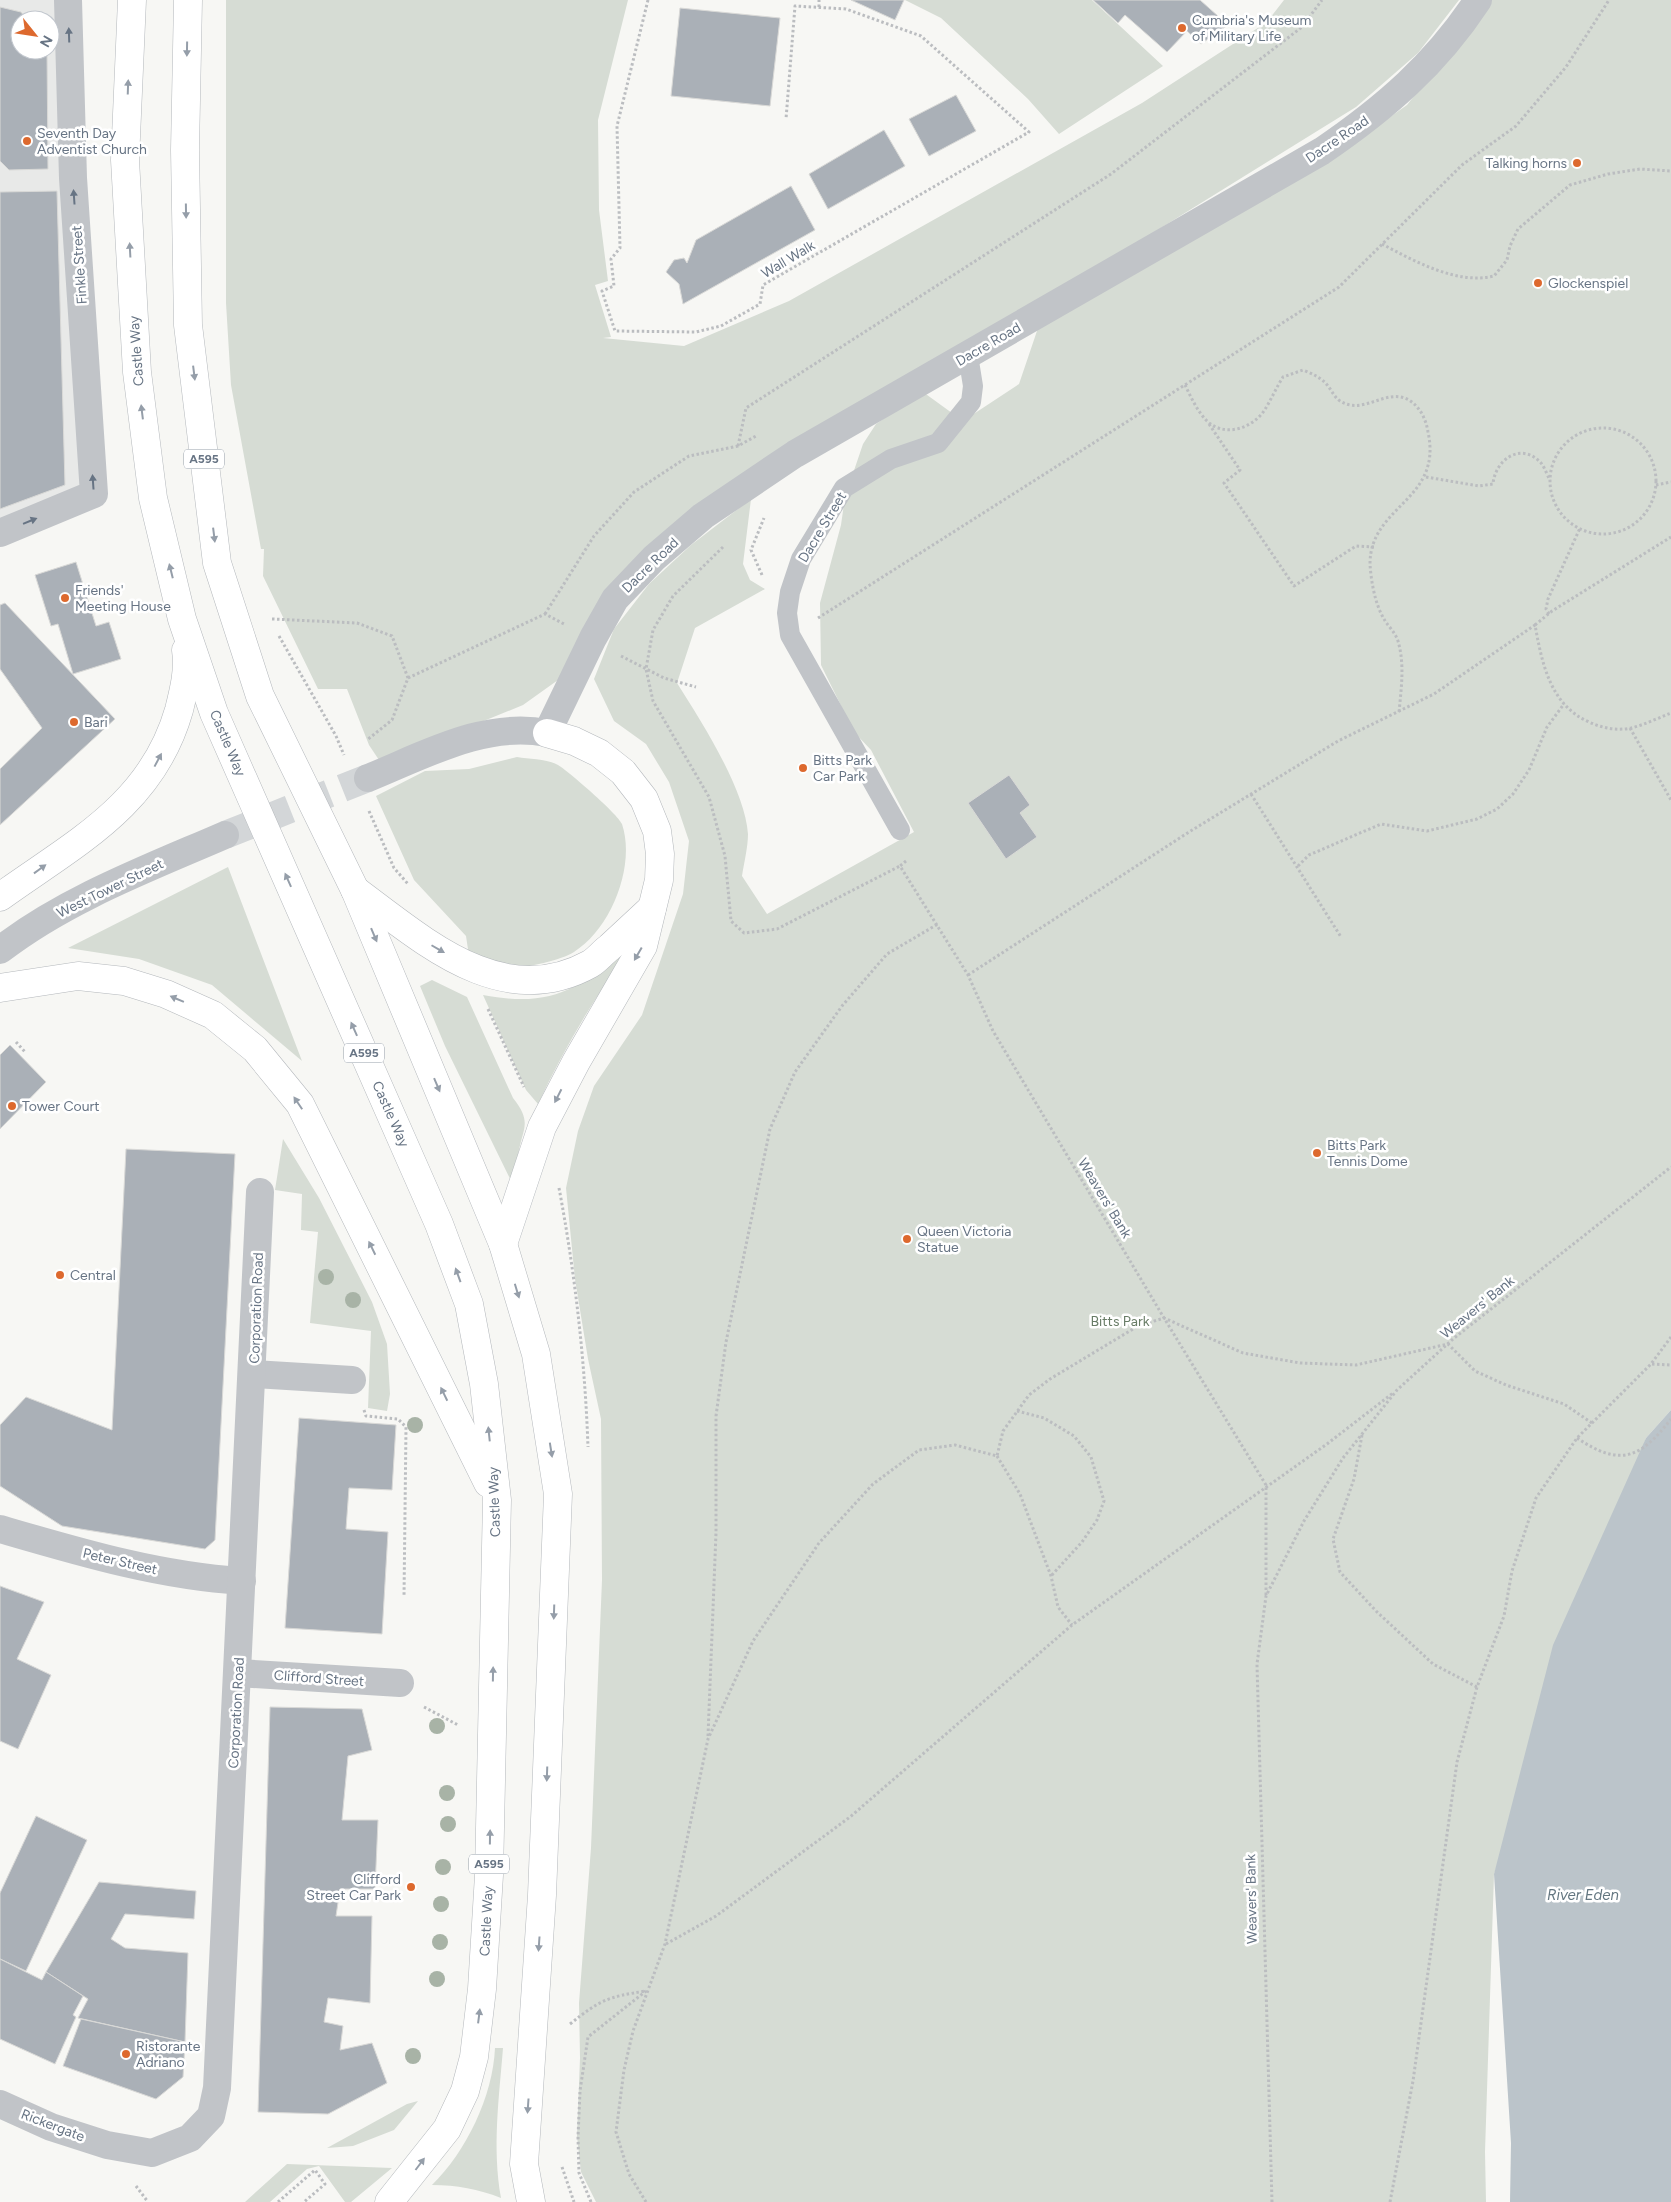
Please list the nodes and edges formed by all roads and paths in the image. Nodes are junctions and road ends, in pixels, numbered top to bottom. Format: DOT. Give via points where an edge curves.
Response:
graph roads {
  1 [pos="68,0"];
  2 [pos="132,0"];
  3 [pos="188,0"];
  4 [pos="648,0"];
  5 [pos="819,0"];
  6 [pos="1322,0"];
  7 [pos="1478,0"];
  8 [pos="1609,0"];
  9 [pos="819,7"];
  10 [pos="786,120"];
  11 [pos="1671,171"];
  12 [pos="1382,244"];
  13 [pos="968,356"];
  14 [pos="1185,385"];
  15 [pos="1208,422"];
  16 [pos="761,433"];
  17 [pos="738,446"];
  18 [pos="1426,477"];
  19 [pos="1551,480"];
  20 [pos="1671,482"];
  21 [pos="1656,485"];
  22 [pos="760,517"];
  23 [pos="1580,528"];
  24 [pos="0,533"];
  25 [pos="1671,537"];
  26 [pos="727,543"];
  27 [pos="1374,547"];
  28 [pos="790,592"];
  29 [pos="232,610"];
  30 [pos="545,614"];
  31 [pos="1549,614"];
  32 [pos="182,619"];
  33 [pos="1535,625"];
  34 [pos="790,635"];
  35 [pos="1564,704"];
  36 [pos="1399,713"];
  37 [pos="1671,713"];
  38 [pos="1630,728"];
  39 [pos="547,734"];
  40 [pos="362,744"];
  41 [pos="368,778"];
  42 [pos="1251,794"];
  43 [pos="1671,800"];
  44 [pos="900,830"];
  45 [pos="225,835"];
  46 [pos="900,866"];
  47 [pos="1298,866"];
  48 [pos="356,890"];
  49 [pos="0,897"];
  50 [pos="652,908"];
  51 [pos="938,924"];
  52 [pos="1341,937"];
  53 [pos="0,950"];
  54 [pos="968,976"];
  55 [pos="0,988"];
  56 [pos="16,1042"];
  57 [pos="26,1053"];
  58 [pos="1671,1167"];
  59 [pos="260,1192"];
  60 [pos="503,1244"];
  61 [pos="1164,1318"];
  62 [pos="1671,1337"];
  63 [pos="1448,1344"];
  64 [pos="1651,1364"];
  65 [pos="1671,1365"];
  66 [pos="253,1374"];
  67 [pos="352,1380"];
  68 [pos="1397,1390"];
  69 [pos="1016,1411"];
  70 [pos="1671,1419"];
  71 [pos="1592,1423"];
  72 [pos="1362,1434"];
  73 [pos="1577,1438"];
  74 [pos="997,1456"];
  75 [pos="1266,1484"];
  76 [pos="497,1500"];
  77 [pos="0,1529"];
  78 [pos="1051,1576"];
  79 [pos="242,1581"];
  80 [pos="1266,1596"];
  81 [pos="404,1597"];
  82 [pos="1072,1626"];
  83 [pos="238,1673"];
  84 [pos="400,1683"];
  85 [pos="1477,1687"];
  86 [pos="466,1729"];
  87 [pos="708,1739"];
  88 [pos="665,1944"];
  89 [pos="646,1991"];
  90 [pos="570,2024"];
  91 [pos="0,2104"];
  92 [pos="108,2144"];
  93 [pos="278,2202"];
  94 [pos="304,2202"];
  95 [pos="389,2202"];
  96 [pos="530,2202"];
  97 [pos="591,2202"];
  98 [pos="646,2202"];
  99 [pos="1272,2202"];
  100 [pos="1390,2202"];
  24 -- 1 [label="street, Finkle Street, one-way" via="94,494 73,178"];
  32 -- 2 [label="main road, Castle Way / A595, one-way" via="153,498 137,372 125,160"];
  3 -- 29 [label="main road, A595, one-way" via="185,150 188,325 217,563"];
  4 -- 9 [label="path, Wall Walk" via="617,126 620,248 611,259 614,286 602,291 615,331 696,332 720,326 760,304 763,285 1029,132 921,36 846,9"];
  5 -- 9 [label="path"];
  6 -- 17 [label="path" via="1302,27 1111,174 746,408"];
  7 -- 13 [label="street, Dacre Road" via="1422,72 1369,119 1322,151"];
  8 -- 12 [label="path" via="1566,67 1516,126 1462,165"];
  9 -- 10 [label="path, Wall Walk" via="795,6"];
  11 -- 12 [label="path" via="1640,169 1570,185 1518,229 1507,260 1494,276 1476,278 1449,273 1403,256"];
  12 -- 14 [label="path" via="1339,287"];
  13 -- 28 [label="lane, Dacre Street" via="973,386 971,402 938,443 891,460 844,488 801,559"];
  13 -- 39 [label="street, Dacre Road" via="795,454 703,516 654,558 615,600"];
  14 -- 15 [label="path"];
  14 -- 34 [label="path"];
  15 -- 18 [label="path" via="1230,430 1241,429 1254,422 1265,410 1283,377 1303,370 1322,379 1340,401 1348,404 1368,405 1391,396 1408,400 1416,406 1430,438 1430,463"];
  15 -- 27 [label="path" via="1240,470 1224,483 1294,586 1356,546"];
  16 -- 17 [label="path"];
  17 -- 30 [label="path" via="689,456 634,492 594,536"];
  18 -- 19 [label="path" via="1479,486 1493,484 1498,466 1504,459 1523,454 1540,462"];
  18 -- 27 [label="path" via="1380,531"];
  19 -- 21 [label="path" via="1555,459 1564,445 1579,434 1596,428 1614,428 1631,435 1645,448 1653,463"];
  19 -- 23 [label="path" via="1558,508 1568,521"];
  20 -- 21 [label="path"];
  21 -- 23 [label="path" via="1645,514 1633,525 1617,532 1600,534"];
  22 -- 28 [label="path" via="766,512 751,550 764,578"];
  23 -- 31 [label="path" via="1548,598 1546,608"];
  25 -- 31 [label="path"];
  26 -- 46 [label="path" via="674,596 653,630 646,669 653,701 709,797 725,856 731,922 744,933 776,929"];
  27 -- 36 [label="path" via="1370,563 1378,605 1398,639 1400,651"];
  28 -- 34 [label="lane, Dacre Street" via="787,613"];
  29 -- 40 [label="path" via="269,619 357,623 392,636 408,678 392,720"];
  29 -- 48 [label="main road, A595" via="260,696"];
  31 -- 33 [label="path"];
  49 -- 32 [label="main road, one-way" via="101,825 130,800 151,773 172,734 184,689 187,659"];
  76 -- 32 [label="main road, Castle Way / A595, one-way" via="484,1384 469,1304 439,1224 214,713"];
  33 -- 35 [label="path" via="1541,658 1556,697"];
  33 -- 36 [label="path" via="1434,694"];
  34 -- 44 [label="lane, Dacre Street"];
  35 -- 38 [label="path" via="1576,716 1598,726"];
  35 -- 47 [label="path" via="1546,727 1529,770 1513,794 1497,809 1477,819 1427,832 1381,824 1309,855"];
  36 -- 42 [label="path" via="1338,742"];
  37 -- 38 [label="path"];
  38 -- 43 [label="path"];
  39 -- 41 [label="street" via="526,729 481,734"];
  39 -- 50 [label="main road" via="574,741 599,753 623,772 644,799 658,830 660,854 659,880"];
  42 -- 47 [label="path"];
  42 -- 54 [label="path"];
  44 -- 46 [label="path" via="915,855"];
  45 -- 53 [label="street, West Tower Street" via="66,908"];
  46 -- 51 [label="path, Weavers' Bank"];
  47 -- 52 [label="path"];
  48 -- 50 [label="main road, one-way" via="434,948 490,975 519,981 557,978 591,964"];
  48 -- 60 [label="main road, A595, one-way"];
  50 -- 60 [label="main road, one-way" via="643,946 542,1127"];
  51 -- 54 [label="path, Weavers' Bank"];
  51 -- 87 [label="path" via="887,954 842,1006 795,1072 770,1129 726,1342 716,1416 716,1533"];
  54 -- 61 [label="path, Weavers' Bank" via="993,1031"];
  76 -- 55 [label="main road, one-way" via="300,1104 255,1049 213,1014 124,981 78,976"];
  56 -- 57 [label="path"];
  58 -- 63 [label="path, Weavers' Bank"];
  59 -- 66 [label="street, Corporation Road"];
  60 -- 96 [label="main road, A595, one-way" via="536,1354 558,1494 542,1895 524,2164"];
  61 -- 63 [label="path" via="1244,1353 1300,1363 1356,1365"];
  61 -- 69 [label="path" via="1138,1326 1050,1379 1029,1395"];
  61 -- 75 [label="path, Weavers' Bank"];
  62 -- 64 [label="path"];
  63 -- 68 [label="path, Weavers' Bank"];
  63 -- 71 [label="path" via="1475,1371 1564,1404"];
  64 -- 65 [label="path"];
  64 -- 71 [label="path"];
  66 -- 67 [label="street"];
  66 -- 79 [label="street, Corporation Road"];
  67 -- 81 [label="path" via="366,1416 398,1419 406,1428"];
  68 -- 72 [label="path, Weavers' Bank"];
  68 -- 75 [label="path" via="1327,1444"];
  69 -- 74 [label="path" via="1003,1431"];
  69 -- 78 [label="path" via="1044,1418 1074,1436 1091,1457 1104,1502 1097,1520 1082,1542"];
  70 -- 73 [label="path" via="1651,1443 1634,1454 1607,1455"];
  71 -- 73 [label="path"];
  72 -- 80 [label="path, Weavers' Bank" via="1304,1521"];
  72 -- 85 [label="path" via="1354,1479 1333,1539 1340,1572 1433,1664"];
  73 -- 85 [label="path" via="1536,1498 1512,1571 1504,1616"];
  74 -- 78 [label="path" via="1020,1494"];
  74 -- 87 [label="path" via="955,1445 919,1450 873,1484 819,1543 753,1641"];
  75 -- 80 [label="path, Weavers' Bank"];
  75 -- 82 [label="path"];
  95 -- 76 [label="main road, Castle Way / A595, one-way" via="447,2129 465,2091 474,2056 489,1875"];
  77 -- 79 [label="street, Peter Street" via="112,1560 207,1579"];
  78 -- 82 [label="path" via="1058,1607"];
  79 -- 83 [label="street, Corporation Road"];
  80 -- 99 [label="path, Weavers' Bank" via="1257,1664"];
  82 -- 88 [label="path" via="850,1817 716,1916"];
  83 -- 84 [label="street, Clifford Street"];
  83 -- 92 [label="street, Corporation Road" via="218,2088 211,2116 190,2138 152,2153"];
  84 -- 86 [label="path" via="413,1704 432,1710"];
  85 -- 100 [label="path" via="1457,1762 1413,2081"];
  87 -- 88 [label="path"];
  88 -- 89 [label="path"];
  89 -- 90 [label="path" via="612,1996"];
  89 -- 97 [label="path" via="588,2037 580,2091 578,2138 579,2173"];
  89 -- 98 [label="path" via="624,2070 616,2132 628,2174"];
  91 -- 92 [label="street, Rickergate" via="51,2127"];
  93 -- 94 [label="path" via="315,2170 325,2184"];
}
